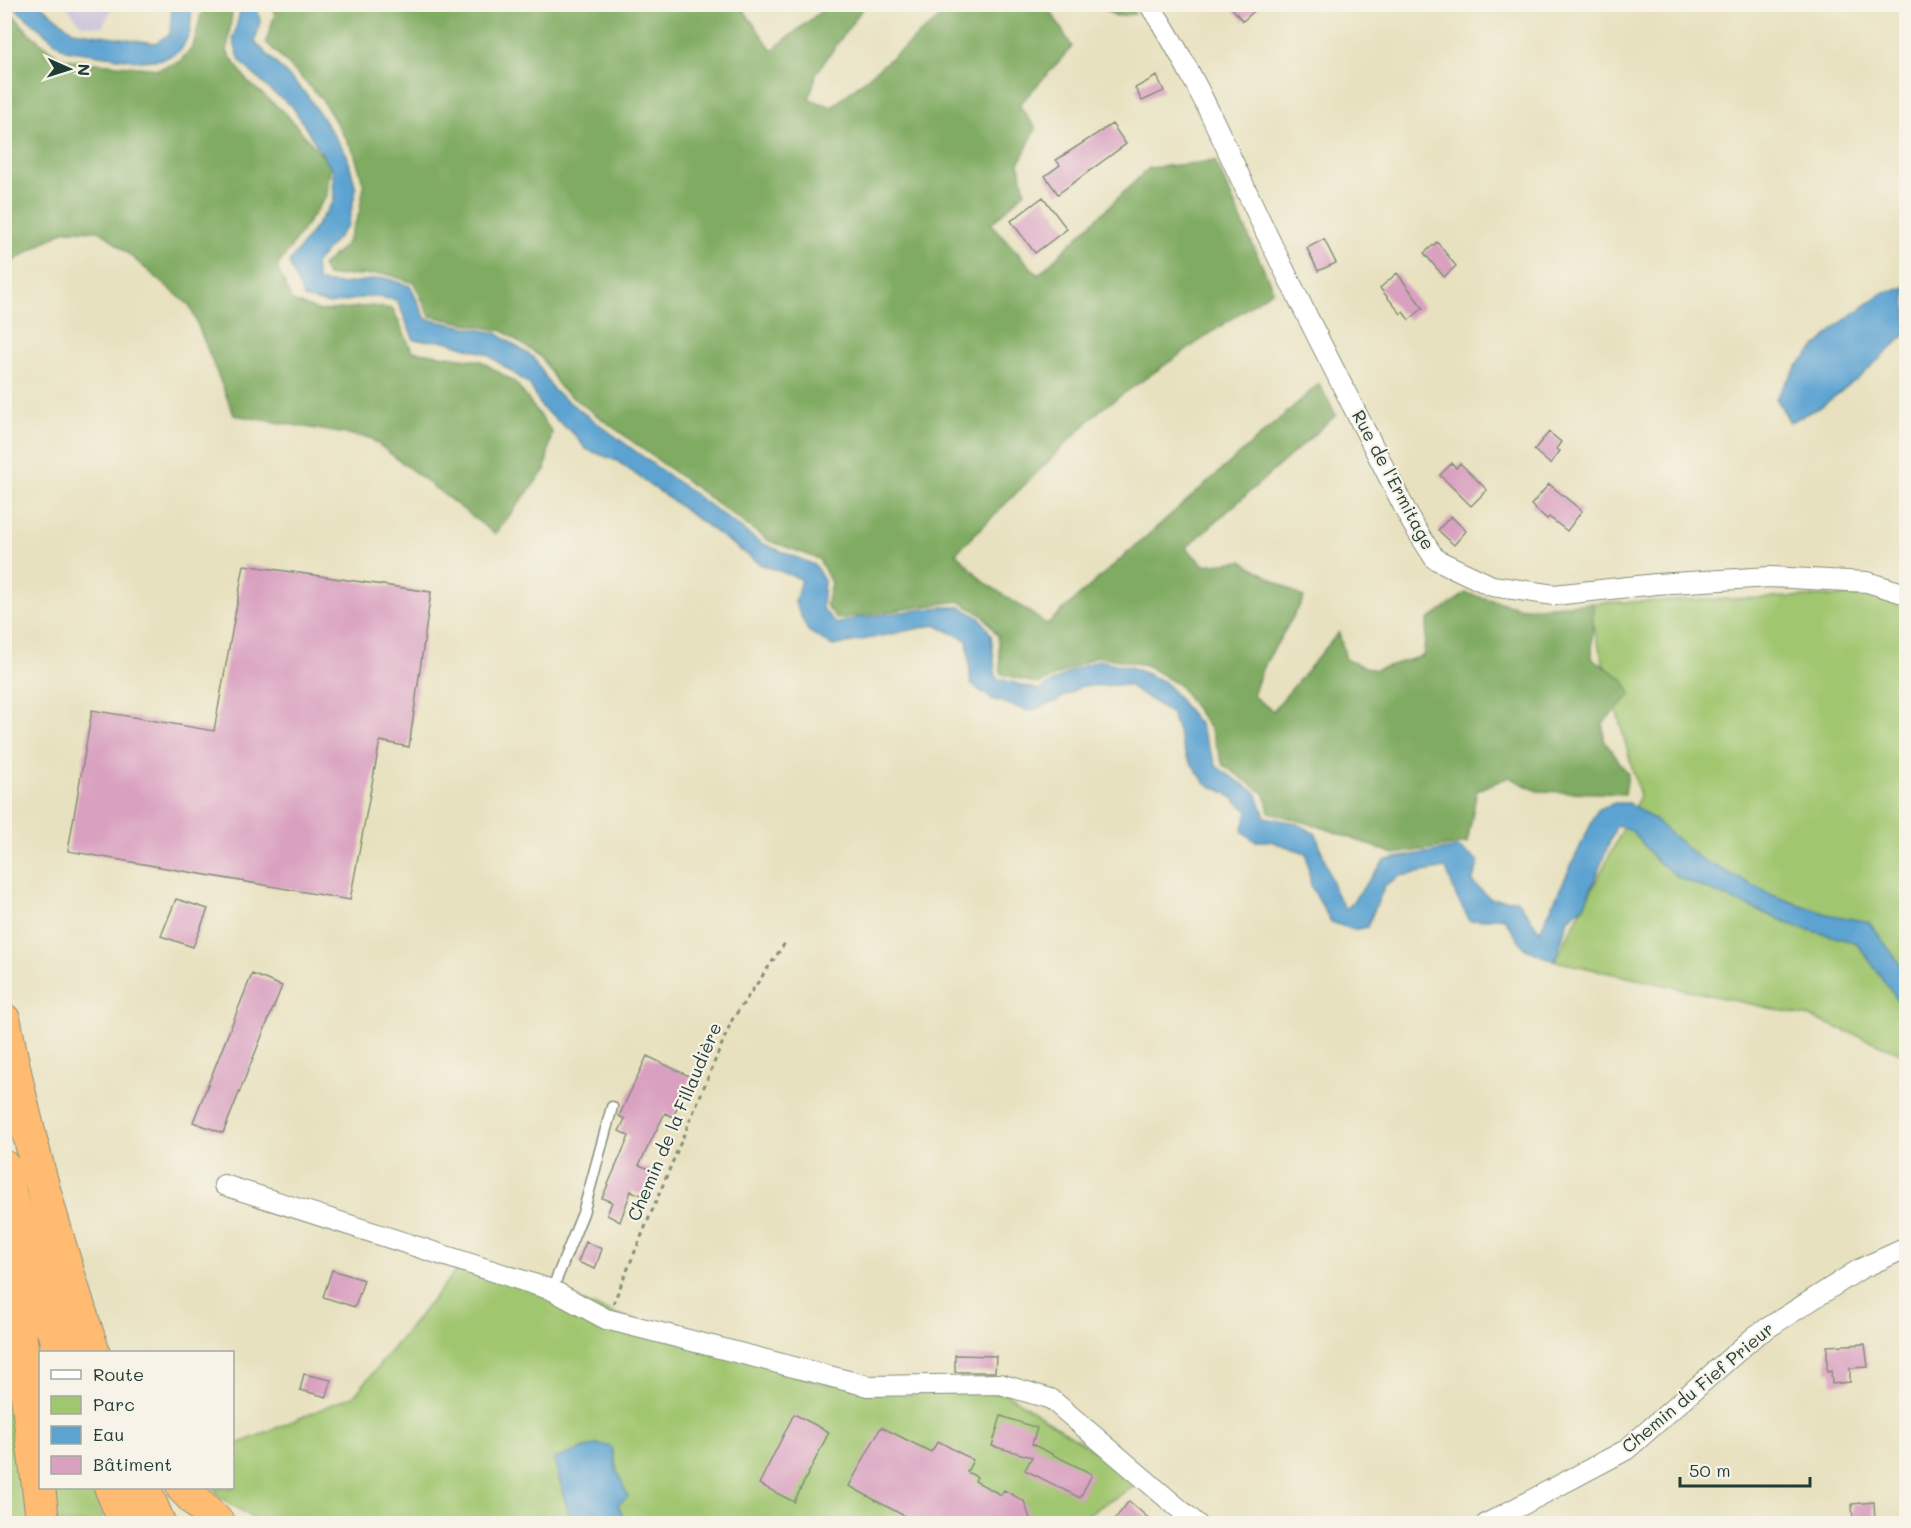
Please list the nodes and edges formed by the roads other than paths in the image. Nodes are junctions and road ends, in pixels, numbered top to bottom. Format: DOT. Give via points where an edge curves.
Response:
graph roads {
  1 [pos="1149,4"];
  2 [pos="1906,594"];
  3 [pos="4,1020"];
  4 [pos="612,1107"];
  5 [pos="4,1167"];
  6 [pos="224,1185"];
  7 [pos="4,1232"];
  8 [pos="1906,1248"];
  9 [pos="69,1280"];
  10 [pos="552,1290"];
  11 [pos="59,1351"];
  12 [pos="92,1351"];
  13 [pos="109,1351"];
  14 [pos="111,1489"];
  15 [pos="144,1489"];
  16 [pos="184,1489"];
  17 [pos="43,1524"];
  18 [pos="126,1524"];
  19 [pos="159,1524"];
  20 [pos="219,1524"];
  21 [pos="1197,1524"];
  22 [pos="1486,1524"];
  1 -- 2 [label="street, Rue de l'Ermitage" via="1196,83 1273,247 1412,523 1435,559 1492,586 1554,595 1770,577 1867,582"];
  3 -- 9 [label="highway" via="43,1193"];
  4 -- 10 [label="lane" via="583,1212"];
  5 -- 11 [label="highway"];
  6 -- 10 [label="street"];
  7 -- 17 [label="highway"];
  8 -- 22 [label="street, Chemin du Fief Prieur" via="1860,1269 1755,1336 1626,1450"];
  9 -- 12 [label="highway"];
  9 -- 13 [label="highway" via="94,1308"];
  10 -- 21 [label="street" via="606,1319 868,1386 1000,1384 1051,1400"];
  14 -- 18 [label="highway"];
  15 -- 19 [label="highway"];
  16 -- 20 [label="highway"];
}
